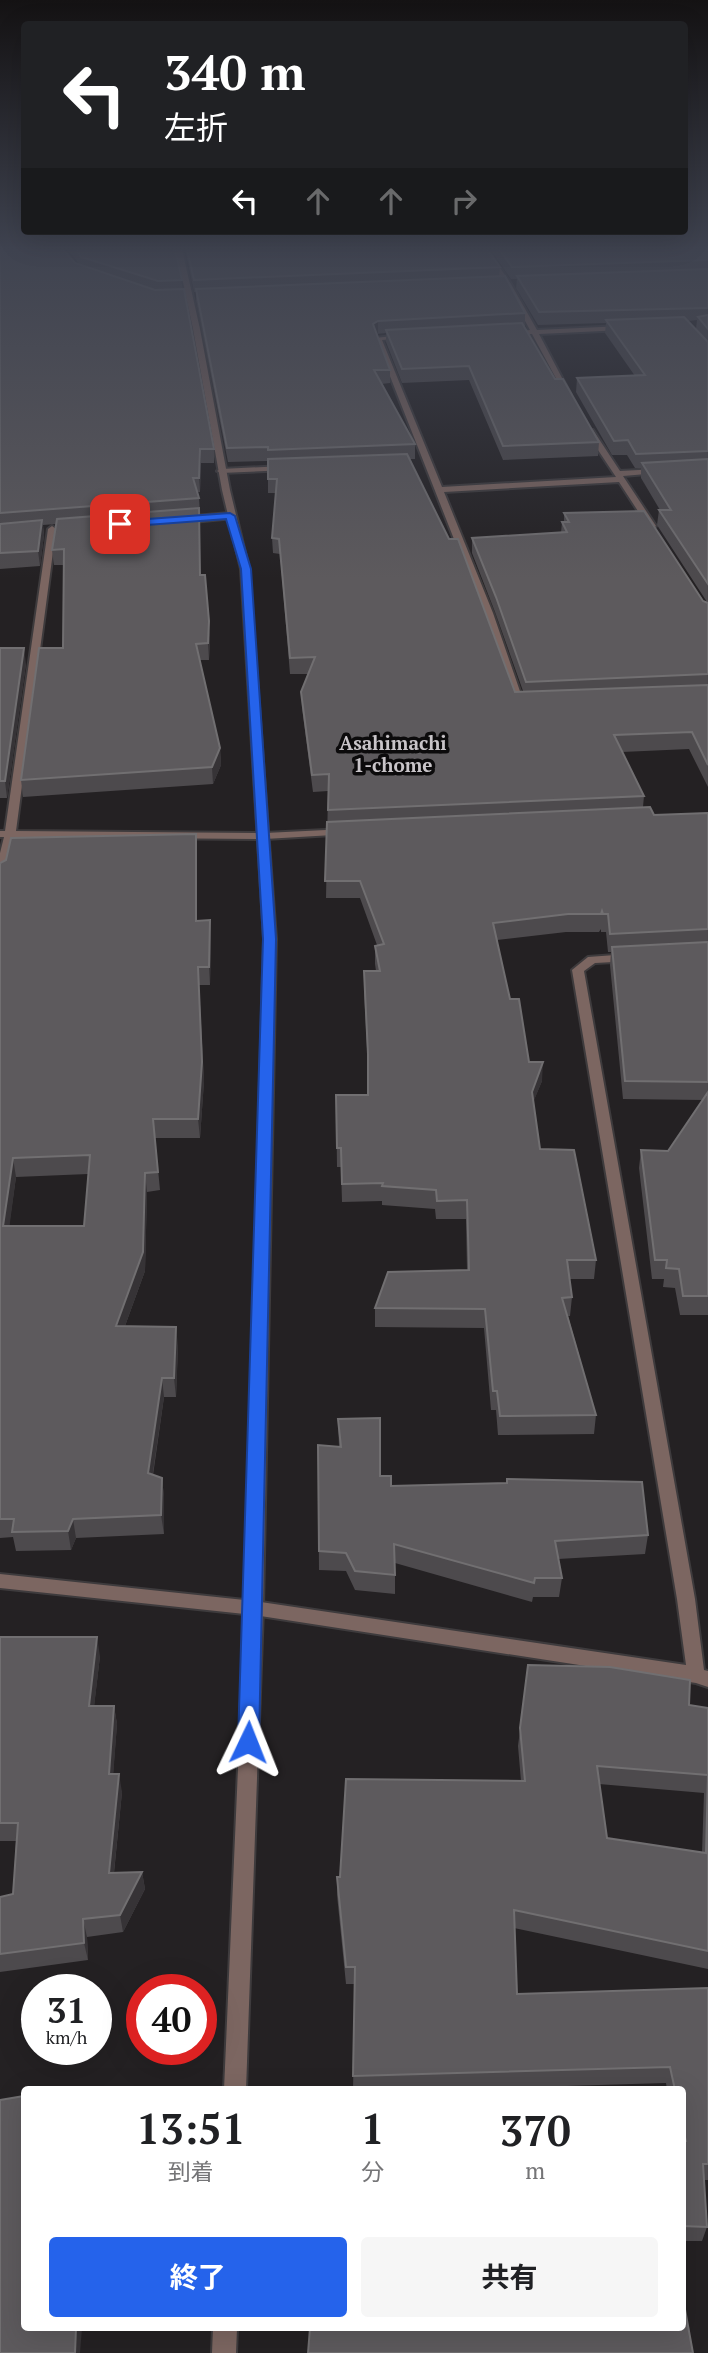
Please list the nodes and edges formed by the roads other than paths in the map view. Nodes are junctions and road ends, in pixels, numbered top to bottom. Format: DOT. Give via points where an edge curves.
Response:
graph roads {
  1 [pos="202,359"];
  2 [pos="386,359"];
  3 [pos="548,359"];
  4 [pos="571,399"];
  5 [pos="584,421"];
  6 [pos="426,463"];
  7 [pos="413,464"];
  8 [pos="290,468"];
  9 [pos="221,471"];
  10 [pos="670,471"];
  11 [pos="620,476"];
  12 [pos="437,490"];
  13 [pos="230,516"];
  14 [pos="175,520"];
  15 [pos="65,528"];
  16 [pos="52,529"];
  17 [pos="39,530"];
  18 [pos="658,536"];
  19 [pos="533,703"];
  20 [pos="362,832"];
  21 [pos="5,834"];
  22 [pos="265,836"];
  23 [pos="0,877"];
  24 [pos="644,957"];
  25 [pos="0,1581"];
  26 [pos="254,1608"];
  27 [pos="702,1677"];
  28 [pos="235,2086"];
  29 [pos="225,2331"];
  30 [pos="224,2353"];
  1 -- 9 [label="street"];
  2 -- 6 [label="street"];
  3 -- 4 [label="street"];
  5 -- 11 [label="street"];
  6 -- 7 [label="street"];
  6 -- 12 [label="street"];
  8 -- 9 [label="street"];
  9 -- 13 [label="street"];
  10 -- 11 [label="street"];
  11 -- 12 [label="street"];
  11 -- 18 [label="street"];
  12 -- 19 [label="street" via="488,613 519,704"];
  13 -- 14 [label="street"];
  13 -- 22 [label="street" via="246,569"];
  15 -- 16 [label="street"];
  16 -- 17 [label="street"];
  16 -- 21 [label="street"];
  20 -- 22 [label="street"];
  21 -- 22 [label="street"];
  21 -- 23 [label="street"];
  22 -- 26 [label="street" via="270,939"];
  24 -- 27 [label="street" via="593,960 579,970"];
  25 -- 26 [label="street"];
  26 -- 27 [label="street"];
  26 -- 28 [label="street"];
  29 -- 30 [label="street"];
}
